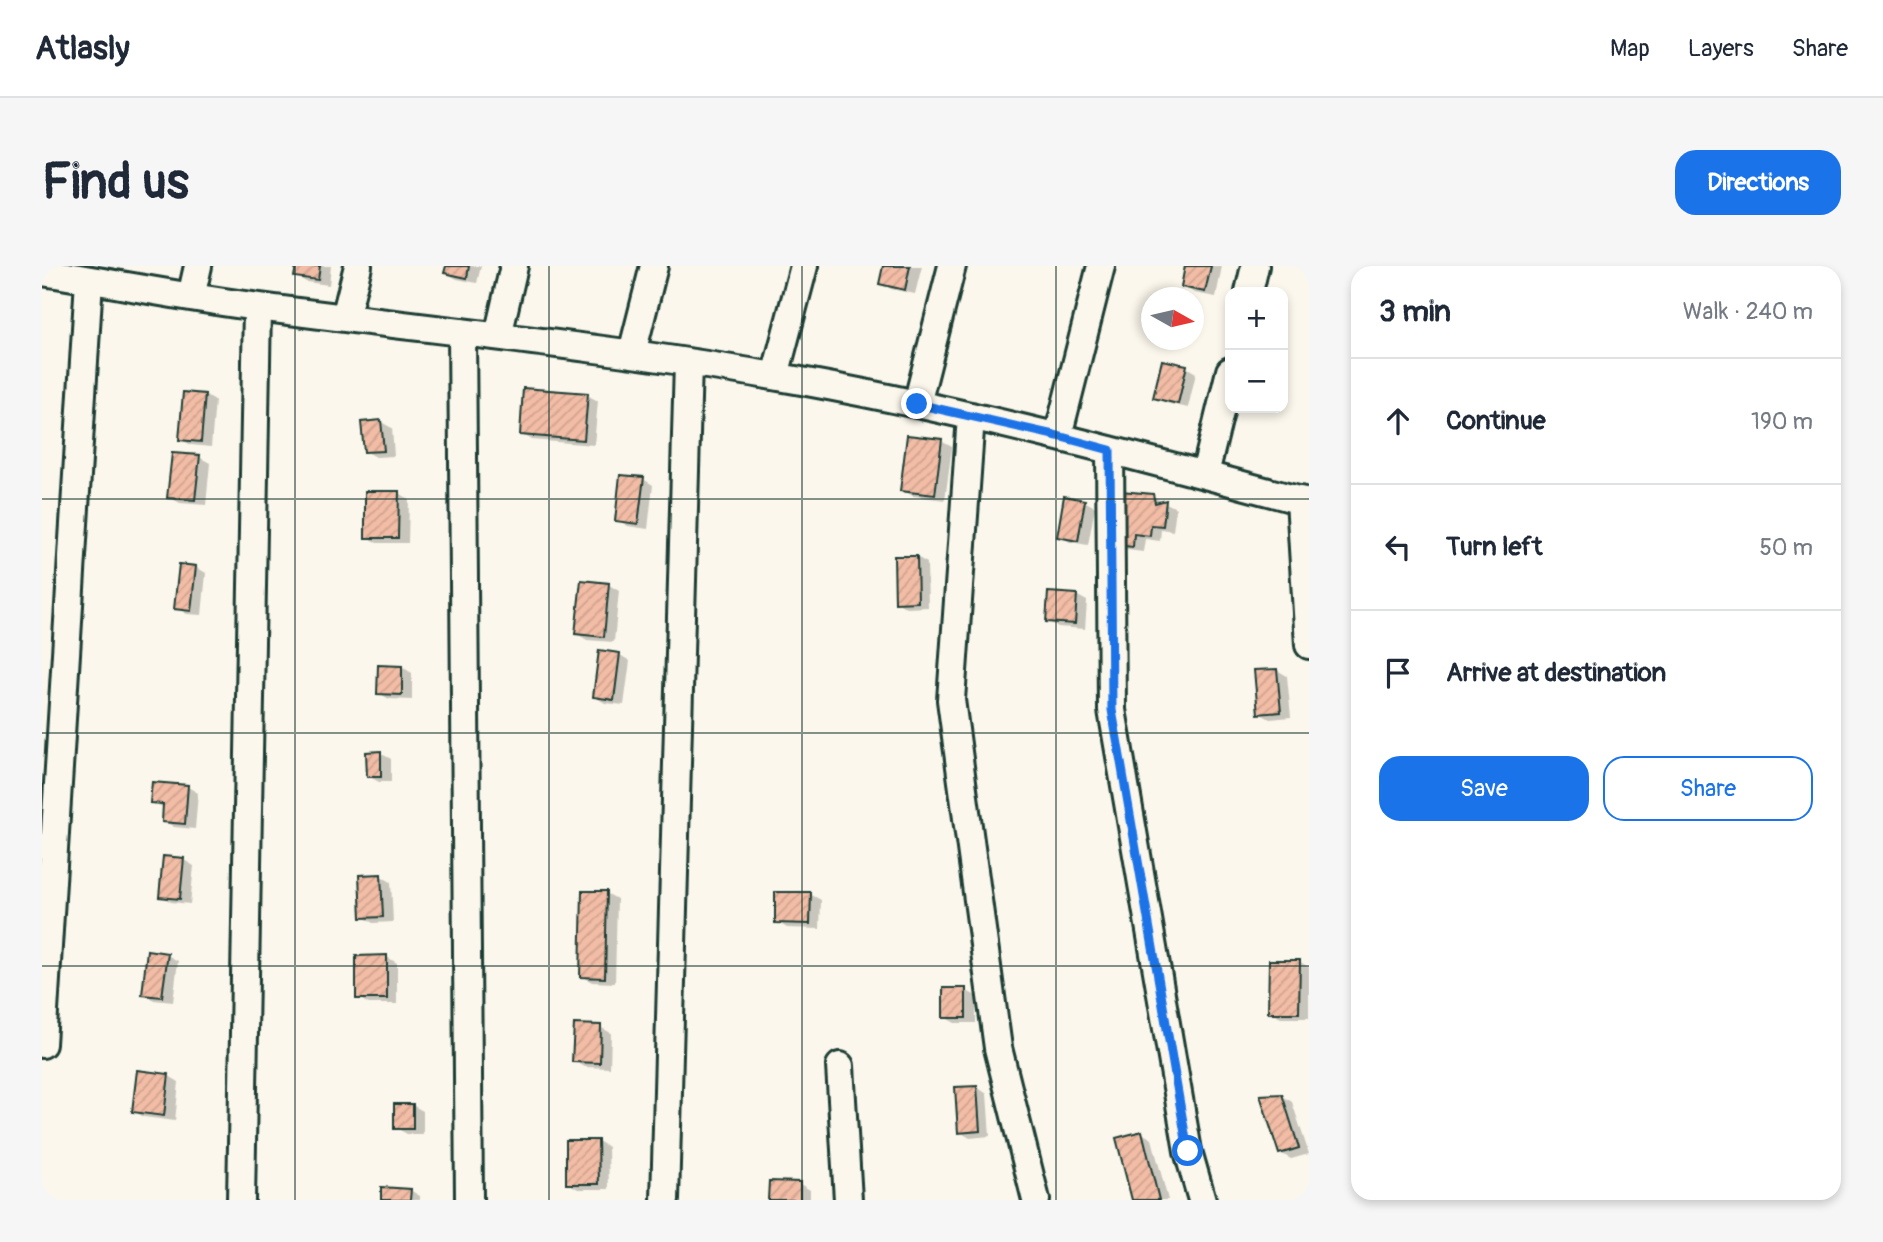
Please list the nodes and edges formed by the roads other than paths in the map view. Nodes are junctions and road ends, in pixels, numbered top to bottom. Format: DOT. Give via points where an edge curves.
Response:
graph roads {
  1 [pos="198,266"];
  2 [pos="358,266"];
  3 [pos="514,266"];
  4 [pos="654,266"];
  5 [pos="804,266"];
  6 [pos="951,266"];
  7 [pos="1101,266"];
  8 [pos="1255,266"];
  9 [pos="44,270"];
  10 [pos="89,280"];
  11 [pos="1250,287"];
  12 [pos="191,297"];
  13 [pos="257,307"];
  14 [pos="345,318"];
  15 [pos="461,332"];
  16 [pos="498,336"];
  17 [pos="632,353"];
  18 [pos="688,362"];
  19 [pos="775,376"];
  20 [pos="1225,391"];
  21 [pos="917,404"];
  22 [pos="971,416"];
  23 [pos="1058,436"];
  24 [pos="1110,450"];
  25 [pos="1205,474"];
  26 [pos="1304,501"];
  27 [pos="1309,645"];
  28 [pos="42,1044"];
  29 [pos="840,1066"];
  30 [pos="241,1200"];
  31 [pos="469,1200"];
  32 [pos="665,1200"];
  33 [pos="848,1200"];
  34 [pos="1036,1200"];
  35 [pos="1202,1200"];
  1 -- 12 [label="street"];
  2 -- 14 [label="street"];
  3 -- 16 [label="street"];
  4 -- 17 [label="street"];
  5 -- 19 [label="street"];
  6 -- 21 [label="street"];
  7 -- 23 [label="street"];
  8 -- 11 [label="street"];
  9 -- 10 [label="street"];
  10 -- 12 [label="street"];
  10 -- 28 [label="street"];
  12 -- 13 [label="street"];
  13 -- 14 [label="street"];
  13 -- 30 [label="street"];
  14 -- 15 [label="street"];
  15 -- 16 [label="street"];
  15 -- 31 [label="street"];
  16 -- 17 [label="street"];
  17 -- 18 [label="street"];
  18 -- 19 [label="street"];
  18 -- 32 [label="street"];
  19 -- 21 [label="street"];
  20 -- 25 [label="street"];
  21 -- 22 [label="street"];
  22 -- 23 [label="street"];
  22 -- 34 [label="street" via="951,700 998,1048"];
  23 -- 24 [label="street"];
  24 -- 25 [label="street"];
  24 -- 35 [label="street" via="1112,710 1188,1151"];
  25 -- 26 [label="street"];
  26 -- 27 [label="street"];
  29 -- 33 [label="street"];
}
